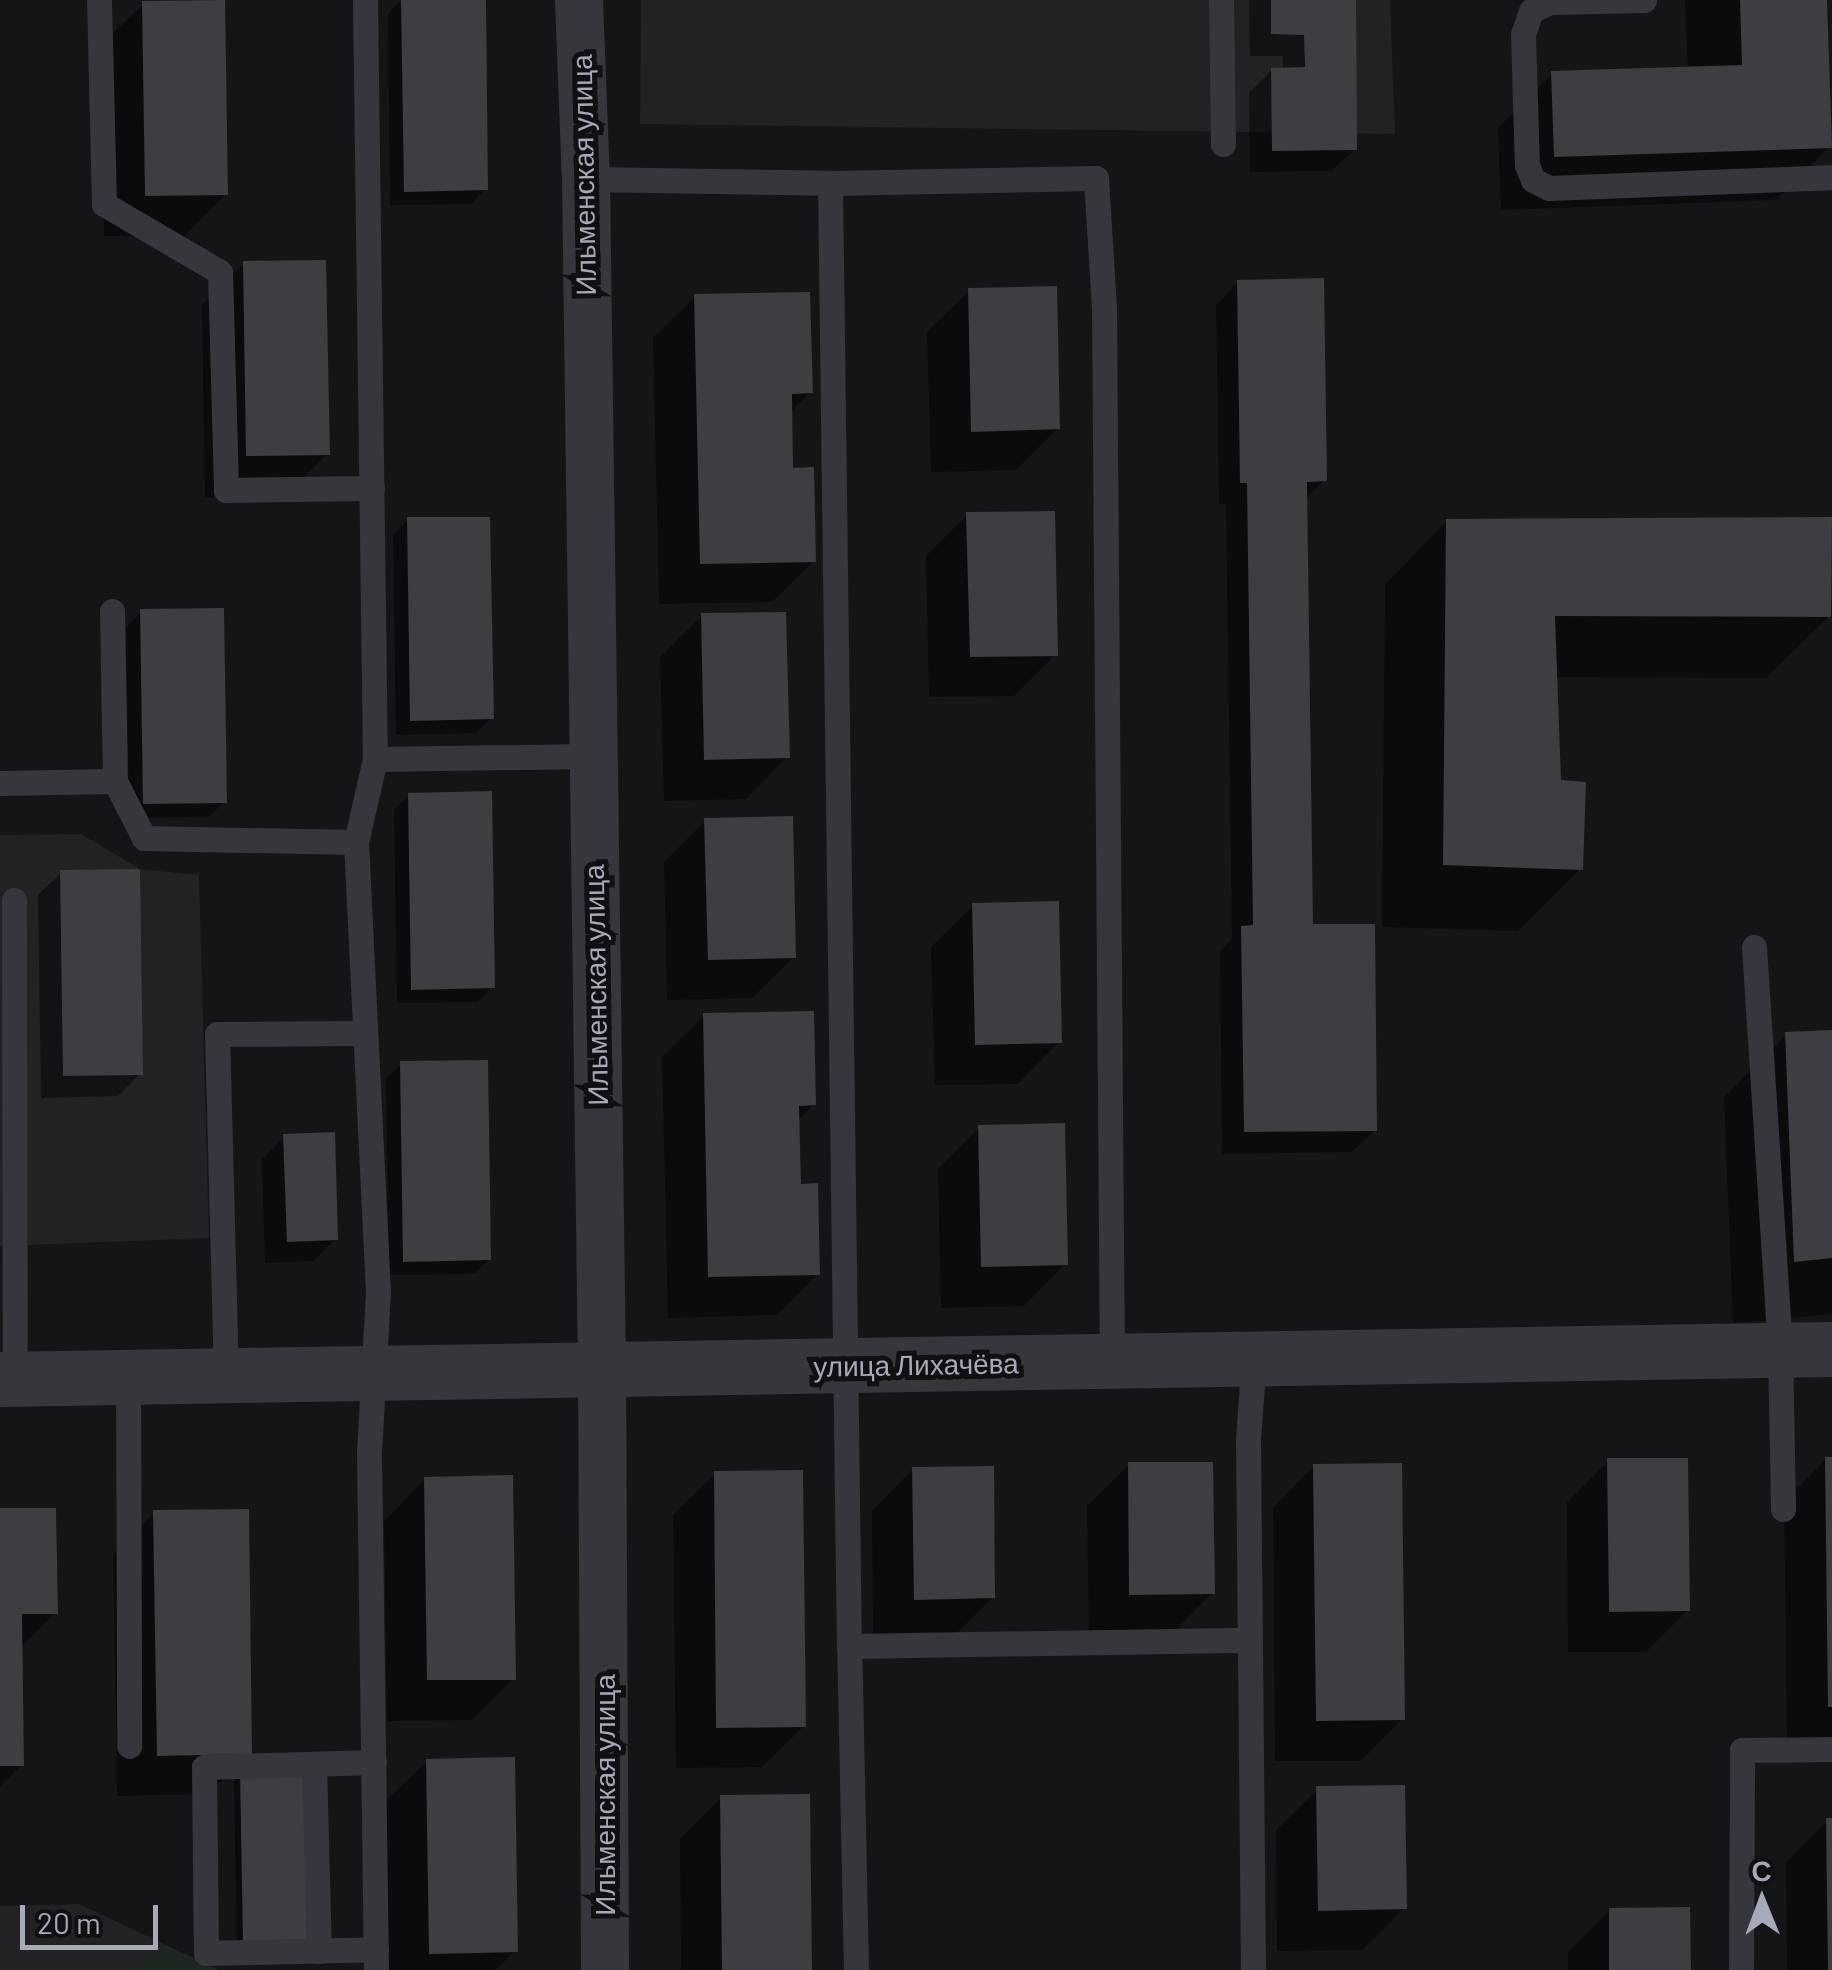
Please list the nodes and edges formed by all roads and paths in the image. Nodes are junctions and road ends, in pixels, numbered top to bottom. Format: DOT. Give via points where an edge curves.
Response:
graph roads {
  1 [pos="100,0"];
  2 [pos="365,0"];
  3 [pos="578,0"];
  4 [pos="1221,0"];
  5 [pos="1644,0"];
  6 [pos="1223,144"];
  7 [pos="1832,176"];
  8 [pos="586,179"];
  9 [pos="830,184"];
  10 [pos="372,488"];
  11 [pos="112,610"];
  12 [pos="591,756"];
  13 [pos="376,759"];
  14 [pos="115,781"];
  15 [pos="0,783"];
  16 [pos="356,842"];
  17 [pos="14,900"];
  18 [pos="1754,947"];
  19 [pos="366,1033"];
  20 [pos="1806,1350"];
  21 [pos="1254,1358"];
  22 [pos="1112,1361"];
  23 [pos="847,1366"];
  24 [pos="602,1370"];
  25 [pos="376,1373"];
  26 [pos="226,1376"];
  27 [pos="128,1377"];
  28 [pos="7,1379"];
  29 [pos="1783,1508"];
  30 [pos="1250,1640"];
  31 [pos="849,1646"];
  32 [pos="129,1746"];
  33 [pos="1832,1749"];
  34 [pos="374,1762"];
  35 [pos="314,1764"];
  36 [pos="319,1951"];
  37 [pos="376,1960"];
  38 [pos="605,1970"];
  39 [pos="856,1970"];
  40 [pos="1254,1970"];
  41 [pos="1742,1970"];
  1 -- 10 [label="lane" via="104,204 220,272 226,490"];
  2 -- 10 [label="lane"];
  3 -- 8 [label="street, Ильменская улица"];
  4 -- 6 [label="lane"];
  5 -- 7 [label="lane" via="1550,2 1531,11 1524,34 1532,180 1549,188"];
  8 -- 9 [label="lane"];
  8 -- 12 [label="street, Ильменская улица"];
  9 -- 22 [label="lane" via="1096,178 1104,307"];
  9 -- 23 [label="lane"];
  10 -- 13 [label="lane"];
  11 -- 14 [label="lane"];
  12 -- 13 [label="lane"];
  12 -- 24 [label="street, Ильменская улица"];
  13 -- 16 [label="lane"];
  14 -- 15 [label="lane"];
  14 -- 16 [label="lane" via="144,838"];
  16 -- 19 [label="lane"];
  17 -- 28 [label="lane"];
  18 -- 20 [label="lane"];
  19 -- 25 [label="lane"];
  19 -- 26 [label="lane" via="217,1034"];
  20 -- 21 [label="street, улица Лихачёва"];
  20 -- 29 [label="lane"];
  21 -- 22 [label="street, улица Лихачёва"];
  21 -- 30 [label="lane"];
  22 -- 23 [label="street, улица Лихачёва"];
  23 -- 24 [label="street, улица Лихачёва"];
  23 -- 31 [label="lane"];
  24 -- 25 [label="street, улица Лихачёва"];
  24 -- 38 [label="street, Ильменская улица"];
  25 -- 26 [label="street, улица Лихачёва"];
  25 -- 34 [label="lane" via="369,1452"];
  26 -- 27 [label="street, улица Лихачёва"];
  27 -- 28 [label="street, улица Лихачёва"];
  27 -- 32 [label="lane"];
  30 -- 31 [label="lane"];
  30 -- 40 [label="lane"];
  31 -- 39 [label="lane"];
  33 -- 41 [label="lane" via="1742,1750"];
  34 -- 35 [label="lane"];
  34 -- 37 [label="lane"];
  35 -- 36 [label="lane"];
  35 -- 36 [label="lane" via="204,1767 206,1953"];
  36 -- 37 [label="lane"];
}
